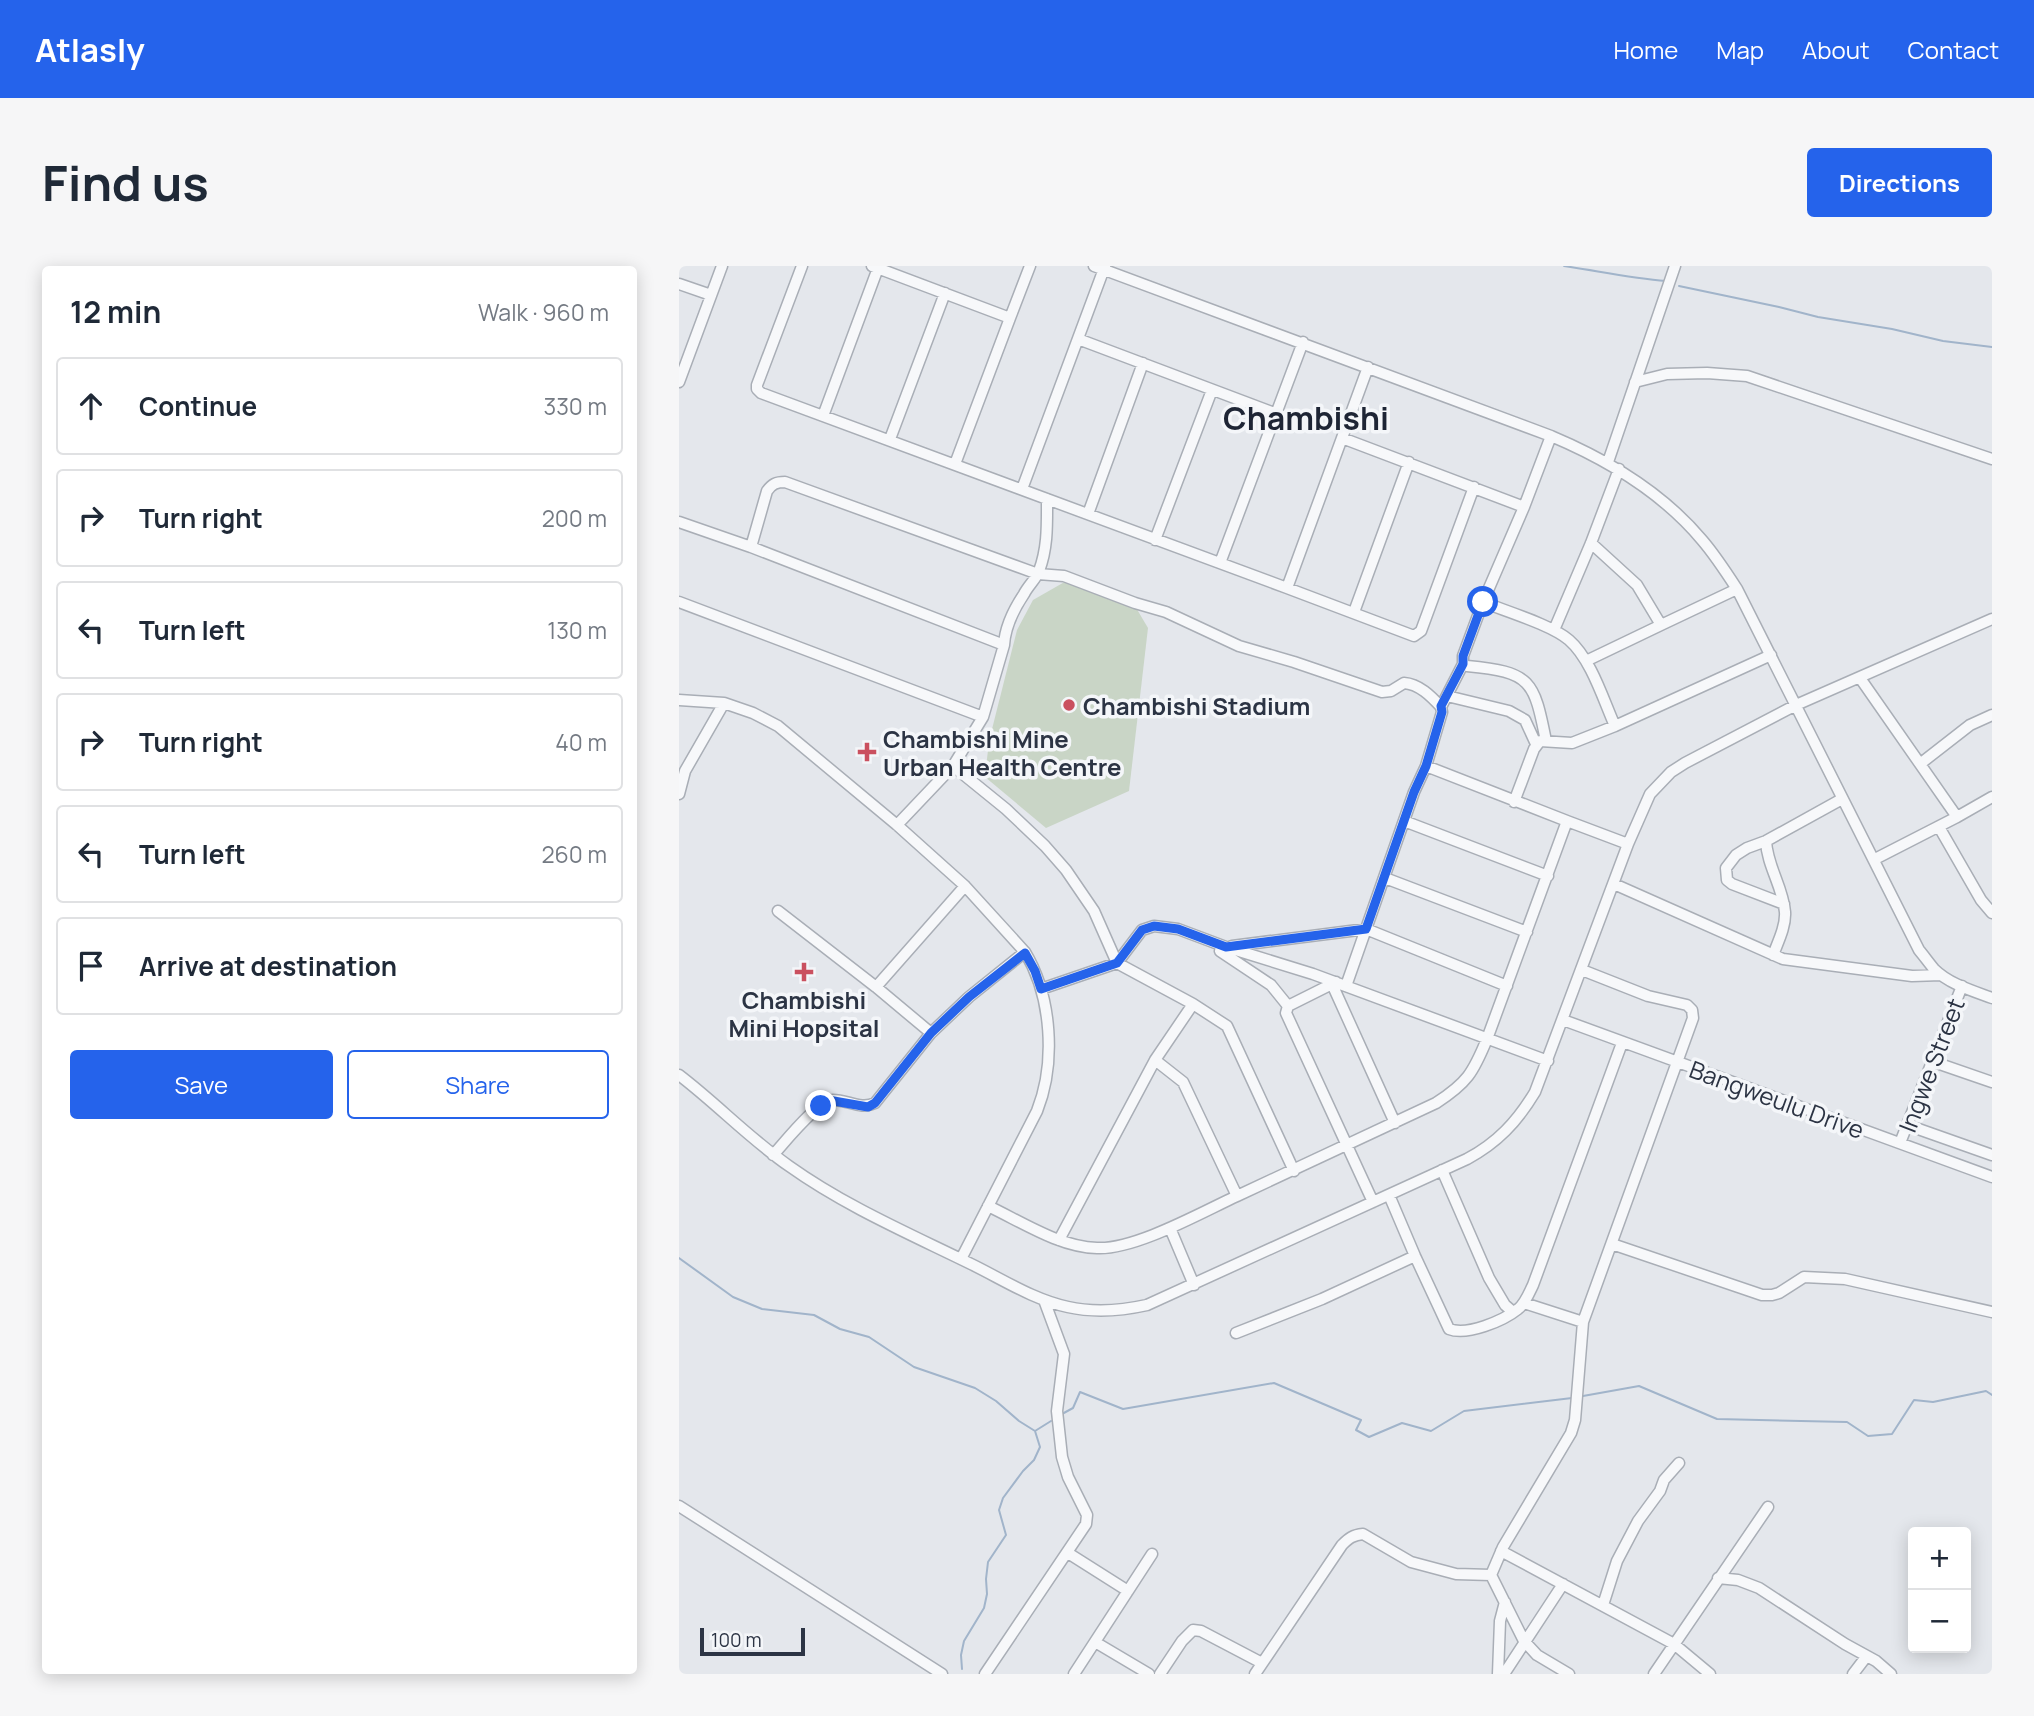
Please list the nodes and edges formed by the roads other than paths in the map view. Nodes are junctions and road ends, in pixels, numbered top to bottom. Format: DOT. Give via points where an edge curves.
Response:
graph roads {
  1 [pos="722,266"];
  2 [pos="802,266"];
  3 [pos="1030,266"];
  4 [pos="1675,266"];
  5 [pos="875,267"];
  6 [pos="1101,267"];
  7 [pos="679,284"];
  8 [pos="945,293"];
  9 [pos="711,295"];
  10 [pos="1010,318"];
  11 [pos="1078,340"];
  12 [pos="1303,342"];
  13 [pos="1143,363"];
  14 [pos="1368,367"];
  15 [pos="682,368"];
  16 [pos="679,382"];
  17 [pos="1635,382"];
  18 [pos="1212,390"];
  19 [pos="1277,414"];
  20 [pos="823,416"];
  21 [pos="1551,436"];
  22 [pos="1342,438"];
  23 [pos="890,439"];
  24 [pos="1992,459"];
  25 [pos="1409,462"];
  26 [pos="1608,462"];
  27 [pos="955,464"];
  28 [pos="1619,469"];
  29 [pos="1474,487"];
  30 [pos="1022,489"];
  31 [pos="1047,499"];
  32 [pos="1524,507"];
  33 [pos="1088,514"];
  34 [pos="679,522"];
  35 [pos="1155,540"];
  36 [pos="1591,542"];
  37 [pos="751,547"];
  38 [pos="1220,563"];
  39 [pos="1038,574"];
  40 [pos="1287,588"];
  41 [pos="1737,589"];
  42 [pos="679,602"];
  43 [pos="1483,602"];
  44 [pos="1354,612"];
  45 [pos="1992,619"];
  46 [pos="1661,625"];
  47 [pos="1554,630"];
  48 [pos="1004,645"];
  49 [pos="1771,654"];
  50 [pos="1585,661"];
  51 [pos="1463,664"];
  52 [pos="1860,678"];
  53 [pos="1447,695"];
  54 [pos="679,700"];
  55 [pos="724,703"];
  56 [pos="1796,705"];
  57 [pos="1441,706"];
  58 [pos="1992,715"];
  59 [pos="983,717"];
  60 [pos="1615,726"];
  61 [pos="1541,743"];
  62 [pos="1920,764"];
  63 [pos="953,765"];
  64 [pos="1426,766"];
  65 [pos="679,794"];
  66 [pos="1992,797"];
  67 [pos="1842,799"];
  68 [pos="1514,802"];
  69 [pos="1957,817"];
  70 [pos="1404,821"];
  71 [pos="1567,821"];
  72 [pos="897,825"];
  73 [pos="1939,827"];
  74 [pos="1766,841"];
  75 [pos="1628,844"];
  76 [pos="1875,859"];
  77 [pos="1548,876"];
  78 [pos="1385,878"];
  79 [pos="1614,884"];
  80 [pos="965,887"];
  81 [pos="1784,904"];
  82 [pos="778,911"];
  83 [pos="1992,912"];
  84 [pos="1366,929"];
  85 [pos="1527,932"];
  86 [pos="1223,949"];
  87 [pos="1025,953"];
  88 [pos="1773,955"];
  89 [pos="1117,963"];
  90 [pos="1582,970"];
  91 [pos="1941,975"];
  92 [pos="1338,984"];
  93 [pos="1507,986"];
  94 [pos="1962,986"];
  95 [pos="876,987"];
  96 [pos="1041,989"];
  97 [pos="1992,998"];
  98 [pos="1193,1004"];
  99 [pos="1288,1006"];
  100 [pos="1563,1020"];
  101 [pos="931,1033"];
  102 [pos="1487,1039"];
  103 [pos="1622,1043"];
  104 [pos="1155,1059"];
  105 [pos="1548,1060"];
  106 [pos="1931,1060"];
  107 [pos="1675,1062"];
  108 [pos="679,1074"];
  109 [pos="1992,1082"];
  110 [pos="1395,1123"];
  111 [pos="1907,1125"];
  112 [pos="1900,1143"];
  113 [pos="1346,1146"];
  114 [pos="773,1154"];
  115 [pos="1992,1155"];
  116 [pos="1442,1170"];
  117 [pos="1294,1171"];
  118 [pos="1992,1177"];
  119 [pos="1389,1195"];
  120 [pos="1237,1196"];
  121 [pos="1373,1202"];
  122 [pos="988,1206"];
  123 [pos="1170,1228"];
  124 [pos="1059,1240"];
  125 [pos="1612,1244"];
  126 [pos="1415,1256"];
  127 [pos="961,1259"];
  128 [pos="1193,1285"];
  129 [pos="1044,1300"];
  130 [pos="1524,1303"];
  131 [pos="1513,1312"];
  132 [pos="1992,1312"];
  133 [pos="1583,1322"];
  134 [pos="1236,1333"];
  135 [pos="1679,1463"];
  136 [pos="679,1506"];
  137 [pos="1768,1507"];
  138 [pos="1501,1550"];
  139 [pos="1068,1553"];
  140 [pos="1152,1554"];
  141 [pos="1491,1575"];
  142 [pos="1718,1578"];
  143 [pos="1563,1584"];
  144 [pos="1128,1591"];
  145 [pos="1505,1602"];
  146 [pos="1603,1605"];
  147 [pos="1524,1640"];
  148 [pos="1095,1642"];
  149 [pos="1674,1644"];
  150 [pos="1866,1657"];
  151 [pos="1262,1663"];
  152 [pos="942,1674"];
  153 [pos="985,1674"];
  154 [pos="1074,1674"];
  155 [pos="1149,1674"];
  156 [pos="1160,1674"];
  157 [pos="1255,1674"];
  158 [pos="1497,1674"];
  159 [pos="1504,1674"];
  160 [pos="1569,1674"];
  161 [pos="1654,1674"];
  162 [pos="1710,1674"];
  163 [pos="1853,1674"];
  164 [pos="1891,1674"];
  1 -- 9 [label="street"];
  2 -- 20 [label="street" via="757,389"];
  3 -- 10 [label="street"];
  4 -- 17 [label="street"];
  5 -- 8 [label="street"];
  5 -- 20 [label="street"];
  6 -- 11 [label="street"];
  6 -- 12 [label="street"];
  7 -- 9 [label="street"];
  8 -- 10 [label="street"];
  8 -- 23 [label="street"];
  9 -- 15 [label="street"];
  10 -- 27 [label="street"];
  11 -- 13 [label="street"];
  11 -- 30 [label="street"];
  12 -- 14 [label="street"];
  12 -- 19 [label="street"];
  13 -- 18 [label="street"];
  13 -- 33 [label="street"];
  14 -- 21 [label="street"];
  14 -- 22 [label="street"];
  15 -- 16 [label="street"];
  17 -- 24 [label="street" via="1667,374 1747,376"];
  17 -- 26 [label="street"];
  18 -- 19 [label="street"];
  18 -- 35 [label="street"];
  19 -- 38 [label="street"];
  20 -- 23 [label="street"];
  21 -- 26 [label="street"];
  21 -- 32 [label="street"];
  22 -- 25 [label="street"];
  22 -- 40 [label="street"];
  23 -- 27 [label="street"];
  25 -- 29 [label="street"];
  25 -- 44 [label="street"];
  26 -- 28 [label="street"];
  27 -- 30 [label="street"];
  28 -- 36 [label="street"];
  28 -- 41 [label="street" via="1691,527"];
  29 -- 32 [label="street"];
  29 -- 44 [label="street" via="1419,635"];
  30 -- 31 [label="street"];
  31 -- 33 [label="street"];
  31 -- 39 [label="street" via="1046,545"];
  32 -- 43 [label="street"];
  33 -- 35 [label="street"];
  34 -- 37 [label="street"];
  35 -- 38 [label="street"];
  36 -- 46 [label="street" via="1637,585"];
  36 -- 47 [label="street"];
  37 -- 39 [label="street" via="767,491 771,485 785,482"];
  37 -- 48 [label="street"];
  38 -- 40 [label="street"];
  39 -- 48 [label="street" via="1011,618"];
  39 -- 57 [label="street" via="1064,576 1166,612 1239,646 1382,692 1411,683"];
  40 -- 44 [label="street"];
  41 -- 46 [label="street"];
  41 -- 49 [label="street"];
  42 -- 59 [label="street"];
  43 -- 47 [label="street"];
  43 -- 51 [label="street"];
  45 -- 52 [label="street"];
  46 -- 50 [label="street"];
  47 -- 50 [label="street" via="1570,641"];
  48 -- 59 [label="street"];
  49 -- 56 [label="street"];
  49 -- 60 [label="street"];
  50 -- 60 [label="street"];
  51 -- 53 [label="street"];
  51 -- 61 [label="street" via="1501,671 1529,685 1538,704"];
  52 -- 56 [label="street"];
  52 -- 62 [label="street"];
  53 -- 57 [label="street"];
  53 -- 61 [label="street" via="1509,711 1525,720"];
  54 -- 55 [label="street"];
  55 -- 65 [label="street" via="685,771"];
  55 -- 72 [label="street" via="778,726"];
  56 -- 67 [label="street"];
  56 -- 75 [label="street" via="1671,772 1650,794"];
  57 -- 64 [label="street"];
  58 -- 62 [label="street" via="1970,725"];
  59 -- 63 [label="street"];
  60 -- 61 [label="street" via="1572,743"];
  61 -- 68 [label="street"];
  62 -- 69 [label="street"];
  63 -- 72 [label="street"];
  63 -- 89 [label="street" via="1006,809 1066,870 1094,911"];
  64 -- 68 [label="street"];
  64 -- 70 [label="street"];
  66 -- 69 [label="street"];
  67 -- 74 [label="street"];
  67 -- 76 [label="street"];
  68 -- 71 [label="street"];
  69 -- 73 [label="street"];
  70 -- 77 [label="street"];
  70 -- 78 [label="street"];
  71 -- 75 [label="street"];
  71 -- 77 [label="street"];
  72 -- 80 [label="street"];
  73 -- 76 [label="street"];
  73 -- 83 [label="street" via="1984,906"];
  74 -- 81 [label="street"];
  74 -- 81 [label="street" via="1736,855 1725,874 1732,884"];
  75 -- 79 [label="street"];
  76 -- 91 [label="street" via="1919,950"];
  77 -- 85 [label="street"];
  78 -- 84 [label="street"];
  78 -- 85 [label="street"];
  79 -- 88 [label="street"];
  79 -- 90 [label="street"];
  80 -- 87 [label="street"];
  80 -- 95 [label="street"];
  81 -- 88 [label="street"];
  82 -- 95 [label="street"];
  84 -- 86 [label="street"];
  84 -- 92 [label="street"];
  84 -- 93 [label="street"];
  85 -- 93 [label="street"];
  86 -- 89 [label="street" via="1178,929 1154,926 1142,930"];
  86 -- 92 [label="street"];
  86 -- 99 [label="street" via="1271,985"];
  87 -- 96 [label="street"];
  87 -- 101 [label="street"];
  88 -- 91 [label="street" via="1912,976"];
  89 -- 96 [label="street"];
  89 -- 98 [label="street"];
  90 -- 100 [label="street"];
  90 -- 107 [label="street" via="1648,996 1687,1005 1693,1018"];
  91 -- 94 [label="street"];
  92 -- 99 [label="street"];
  92 -- 102 [label="street"];
  92 -- 110 [label="street"];
  93 -- 102 [label="street"];
  94 -- 97 [label="street"];
  94 -- 106 [label="street, Ingwe Street"];
  95 -- 101 [label="street"];
  96 -- 122 [label="street" via="1048,1041 1045,1087"];
  98 -- 104 [label="street"];
  98 -- 117 [label="street" via="1227,1026"];
  99 -- 113 [label="street" via="1286,1013"];
  100 -- 103 [label="street, Bangweulu Drive"];
  100 -- 105 [label="street"];
  101 -- 114 [label="street" via="875,1103 868,1107 828,1100"];
  102 -- 105 [label="street"];
  102 -- 110 [label="street" via="1474,1070 1459,1087"];
  103 -- 107 [label="street, Bangweulu Drive"];
  103 -- 130 [label="street"];
  104 -- 120 [label="street" via="1183,1082"];
  104 -- 124 [label="street"];
  105 -- 116 [label="street" via="1530,1100 1506,1132 1481,1152"];
  106 -- 109 [label="street"];
  106 -- 111 [label="street, Ingwe Street"];
  107 -- 112 [label="street, Bangweulu Drive"];
  107 -- 125 [label="street"];
  108 -- 114 [label="street"];
  110 -- 113 [label="street"];
  111 -- 112 [label="street, Ingwe Street"];
  111 -- 115 [label="street"];
  112 -- 118 [label="street, Bangweulu Drive"];
  113 -- 117 [label="street"];
  113 -- 121 [label="street"];
  114 -- 127 [label="street" via="830,1192"];
  116 -- 119 [label="street"];
  116 -- 131 [label="street" via="1489,1278"];
  117 -- 120 [label="street"];
  119 -- 121 [label="street"];
  119 -- 126 [label="street"];
  120 -- 123 [label="street"];
  121 -- 128 [label="street"];
  122 -- 124 [label="street"];
  122 -- 127 [label="street"];
  123 -- 124 [label="street" via="1102,1248"];
  123 -- 128 [label="street"];
  125 -- 132 [label="street" via="1762,1295 1779,1293 1804,1277 1845,1279"];
  125 -- 133 [label="street"];
  126 -- 131 [label="street" via="1449,1329 1458,1332 1486,1325"];
  126 -- 134 [label="street"];
  127 -- 129 [label="street"];
  128 -- 129 [label="street" via="1147,1305 1112,1311"];
  129 -- 139 [label="street" via="1064,1354 1057,1410 1062,1457 1087,1515"];
  130 -- 131 [label="street"];
  130 -- 133 [label="street"];
  133 -- 138 [label="street" via="1571,1433"];
  135 -- 146 [label="street" via="1638,1521 1617,1561"];
  136 -- 152 [label="street"];
  137 -- 142 [label="street"];
  138 -- 141 [label="street"];
  138 -- 143 [label="street"];
  139 -- 144 [label="street"];
  139 -- 153 [label="street"];
  140 -- 144 [label="street"];
  141 -- 145 [label="street"];
  141 -- 151 [label="street" via="1456,1574 1411,1562 1363,1534 1355,1535 1342,1545"];
  142 -- 149 [label="street"];
  142 -- 150 [label="street" via="1748,1583"];
  143 -- 146 [label="street"];
  143 -- 147 [label="street"];
  144 -- 148 [label="street"];
  145 -- 147 [label="street"];
  145 -- 158 [label="street"];
  146 -- 149 [label="street"];
  147 -- 159 [label="street"];
  147 -- 160 [label="street" via="1537,1655"];
  148 -- 154 [label="street"];
  148 -- 155 [label="street"];
  149 -- 161 [label="street"];
  149 -- 162 [label="street"];
  150 -- 163 [label="street"];
  150 -- 164 [label="street"];
  151 -- 156 [label="street" via="1193,1630"];
  151 -- 157 [label="street"];
}
